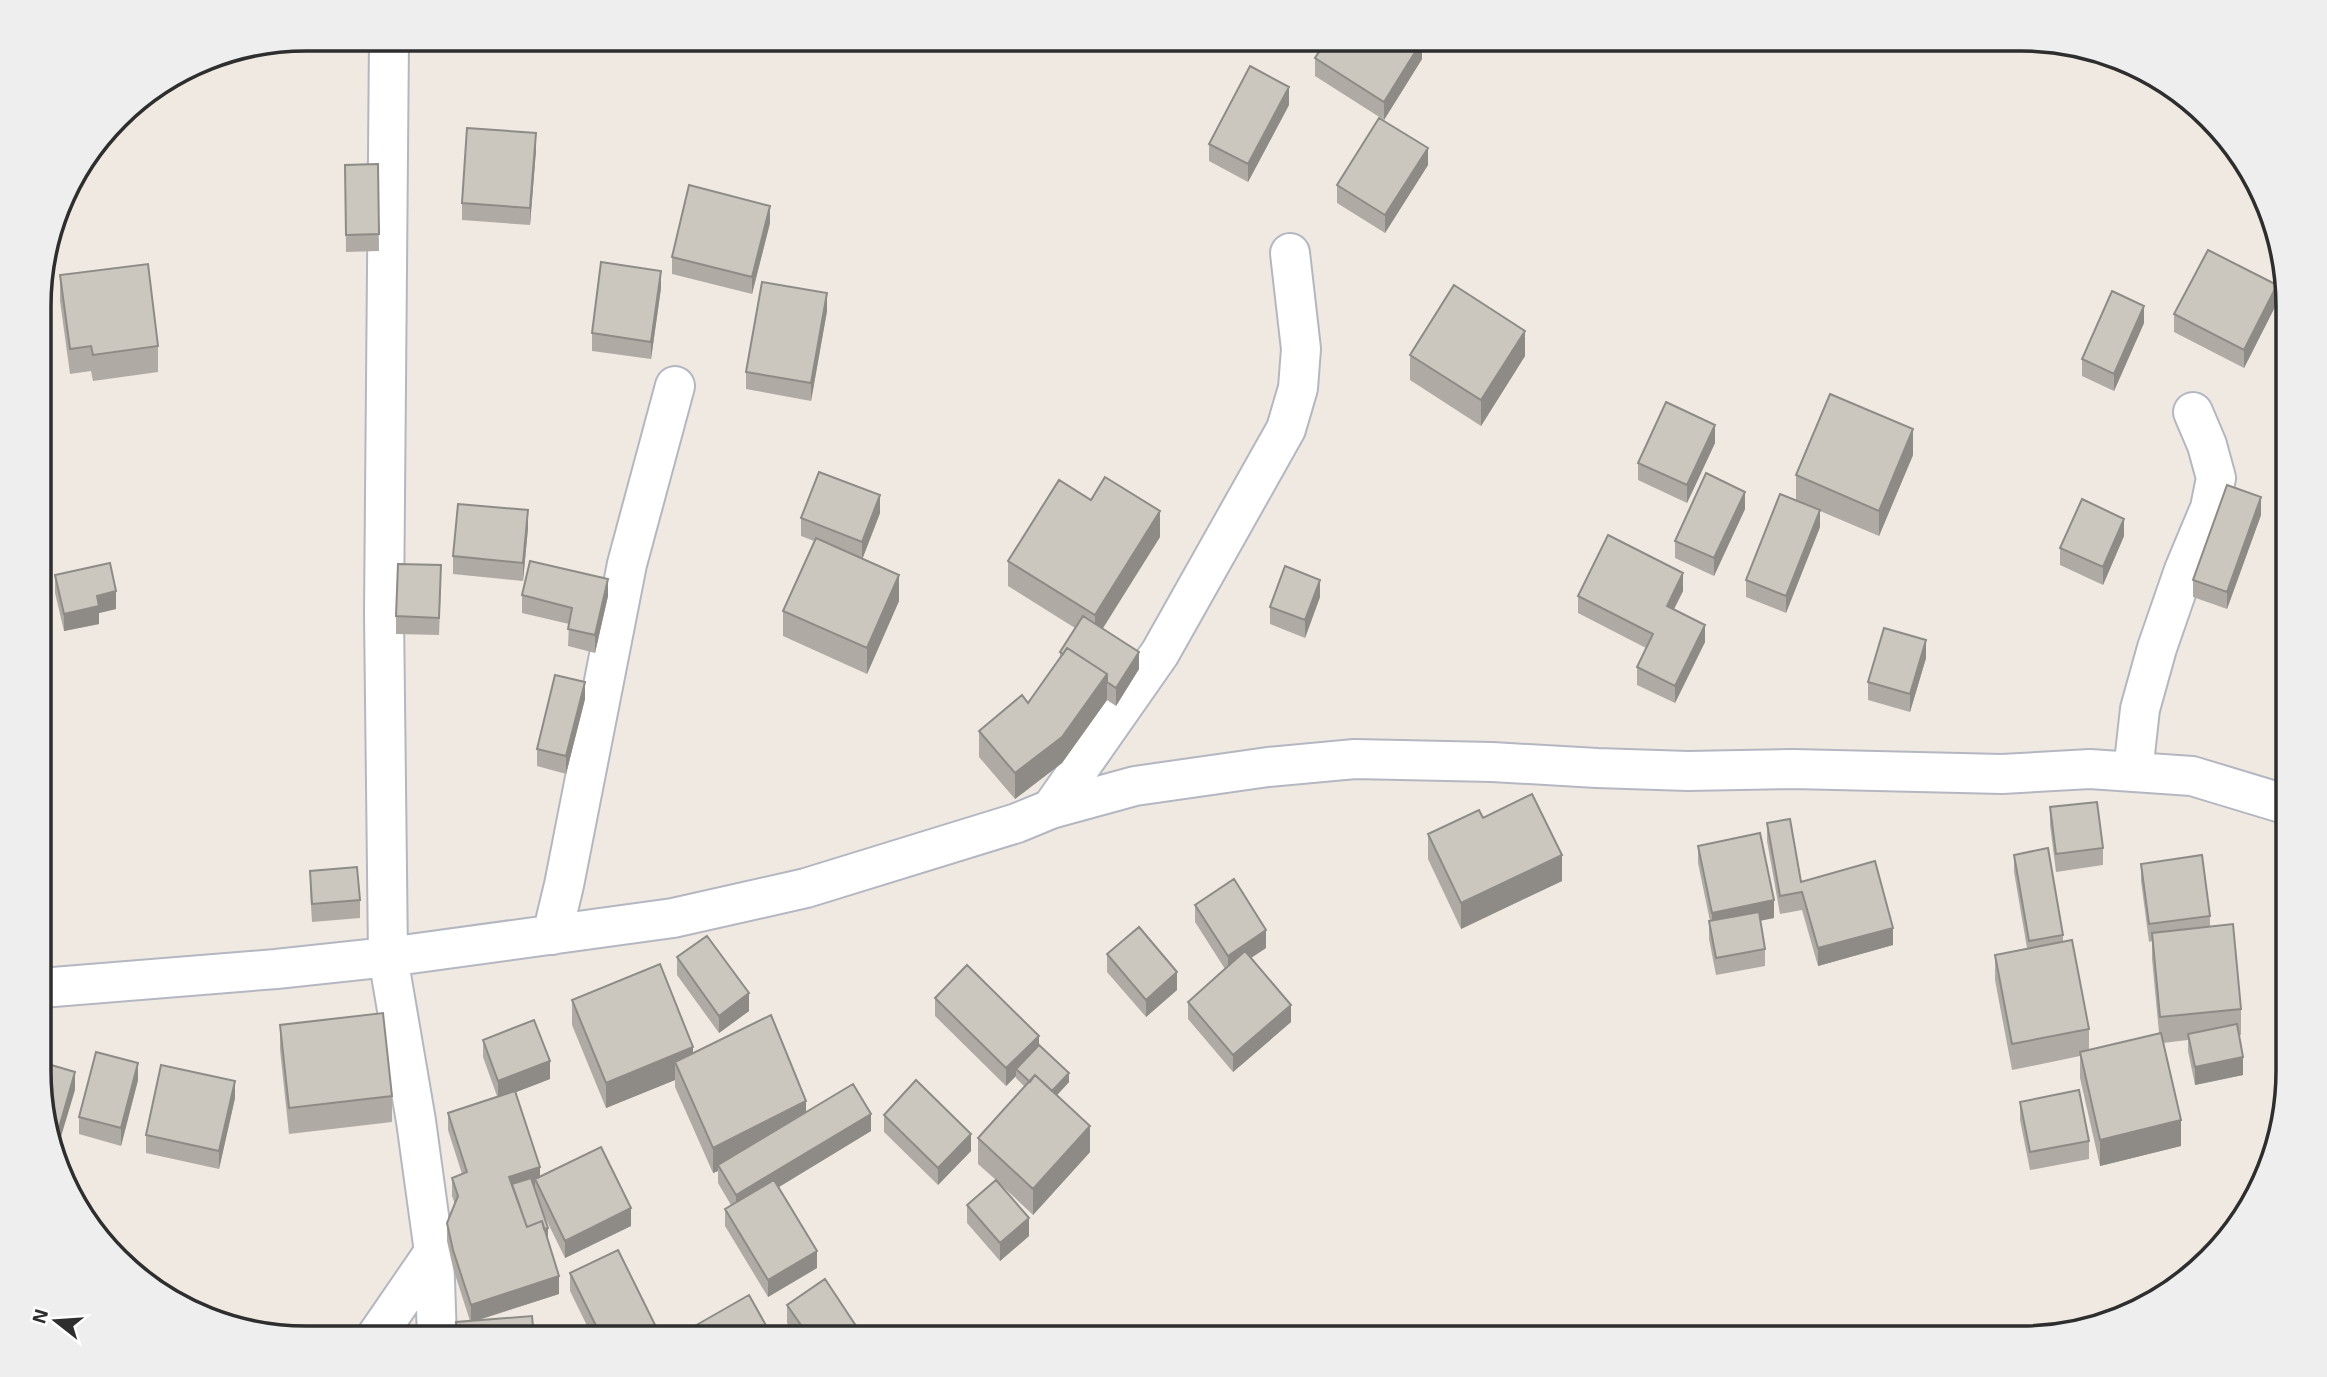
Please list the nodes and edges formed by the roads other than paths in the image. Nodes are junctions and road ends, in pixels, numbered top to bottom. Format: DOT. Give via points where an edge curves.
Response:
graph roads {
  1 [pos="389,51"];
  2 [pos="1290,253"];
  3 [pos="675,386"];
  4 [pos="2193,412"];
  5 [pos="2133,772"];
  6 [pos="2276,801"];
  7 [pos="1051,809"];
  8 [pos="552,935"];
  9 [pos="388,957"];
  10 [pos="51,987"];
  11 [pos="434,1252"];
  12 [pos="383,1326"];
  13 [pos="437,1326"];
  1 -- 9 [label="street" via="384,614"];
  2 -- 7 [label="street" via="1301,349 1298,388 1286,429 1160,653"];
  3 -- 8 [label="street" via="627,564"];
  4 -- 5 [label="street" via="2216,478 2210,508 2157,648 2140,709"];
  5 -- 6 [label="street" via="2192,776"];
  5 -- 7 [label="street" via="1688,771 1354,759 1135,786"];
  7 -- 8 [label="street" via="806,888 673,918"];
  8 -- 9 [label="street"];
  9 -- 10 [label="street"];
  9 -- 11 [label="street"];
  11 -- 12 [label="street"];
  11 -- 13 [label="street"];
}
